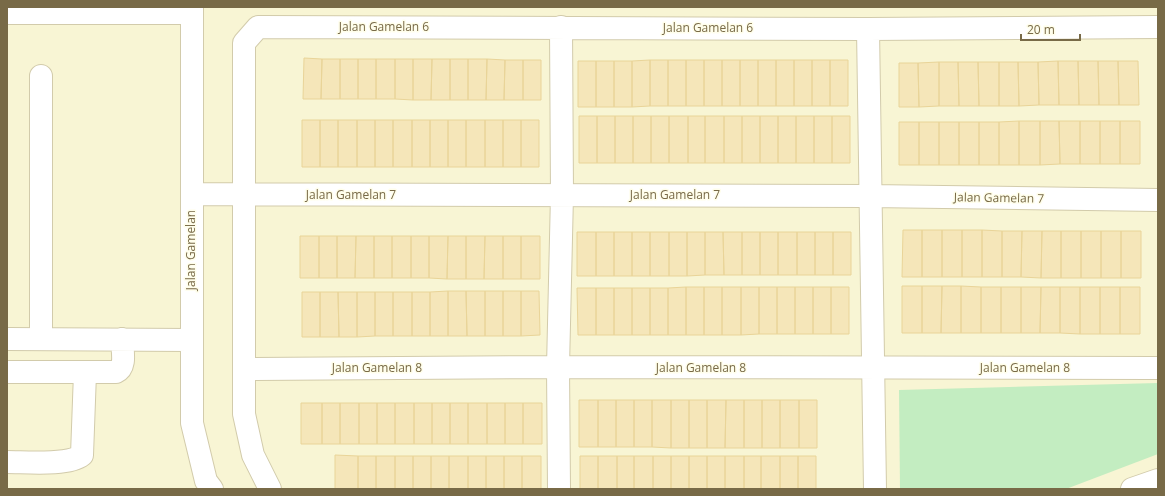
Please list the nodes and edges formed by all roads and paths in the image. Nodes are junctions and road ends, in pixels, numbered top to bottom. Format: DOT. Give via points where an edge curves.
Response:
graph roads {
  1 [pos="192,10"];
  2 [pos="7,13"];
  3 [pos="561,27"];
  4 [pos="1158,27"];
  5 [pos="868,29"];
  6 [pos="41,76"];
  7 [pos="192,194"];
  8 [pos="244,194"];
  9 [pos="562,195"];
  10 [pos="870,196"];
  11 [pos="1158,200"];
  12 [pos="7,338"];
  13 [pos="41,339"];
  14 [pos="122,339"];
  15 [pos="191,340"];
  16 [pos="558,367"];
  17 [pos="872,368"];
  18 [pos="1158,368"];
  19 [pos="244,369"];
  20 [pos="7,372"];
  21 [pos="85,373"];
  22 [pos="7,462"];
  23 [pos="1158,480"];
  24 [pos="212,489"];
  25 [pos="270,489"];
  26 [pos="559,489"];
  27 [pos="875,489"];
  28 [pos="1132,489"];
  1 -- 2 [label="street"];
  1 -- 7 [label="street, Jalan Gamelan"];
  3 -- 5 [label="street, Jalan Gamelan 6"];
  3 -- 8 [label="street, Jalan Gamelan 6" via="258,27 244,43"];
  3 -- 9 [label="street"];
  4 -- 5 [label="street, Jalan Gamelan 6"];
  5 -- 10 [label="street"];
  6 -- 13 [label="street"];
  7 -- 8 [label="street, Jalan Gamelan 7"];
  7 -- 15 [label="street, Jalan Gamelan"];
  8 -- 9 [label="street, Jalan Gamelan 7"];
  8 -- 19 [label="street"];
  9 -- 10 [label="street, Jalan Gamelan 7"];
  9 -- 16 [label="street"];
  10 -- 11 [label="street, Jalan Gamelan 7"];
  10 -- 17 [label="street"];
  12 -- 13 [label="street"];
  13 -- 14 [label="street"];
  14 -- 15 [label="street"];
  14 -- 21 [label="street" via="120,370"];
  15 -- 24 [label="street, Jalan Gamelan" via="192,423 206,481"];
  16 -- 17 [label="street, Jalan Gamelan 8"];
  16 -- 19 [label="street, Jalan Gamelan 8"];
  16 -- 26 [label="street"];
  17 -- 18 [label="street, Jalan Gamelan 8"];
  17 -- 27 [label="street"];
  19 -- 25 [label="street" via="244,414 253,455"];
  20 -- 21 [label="street"];
  21 -- 22 [label="street" via="82,455 76,460"];
  23 -- 28 [label="street"];
}
